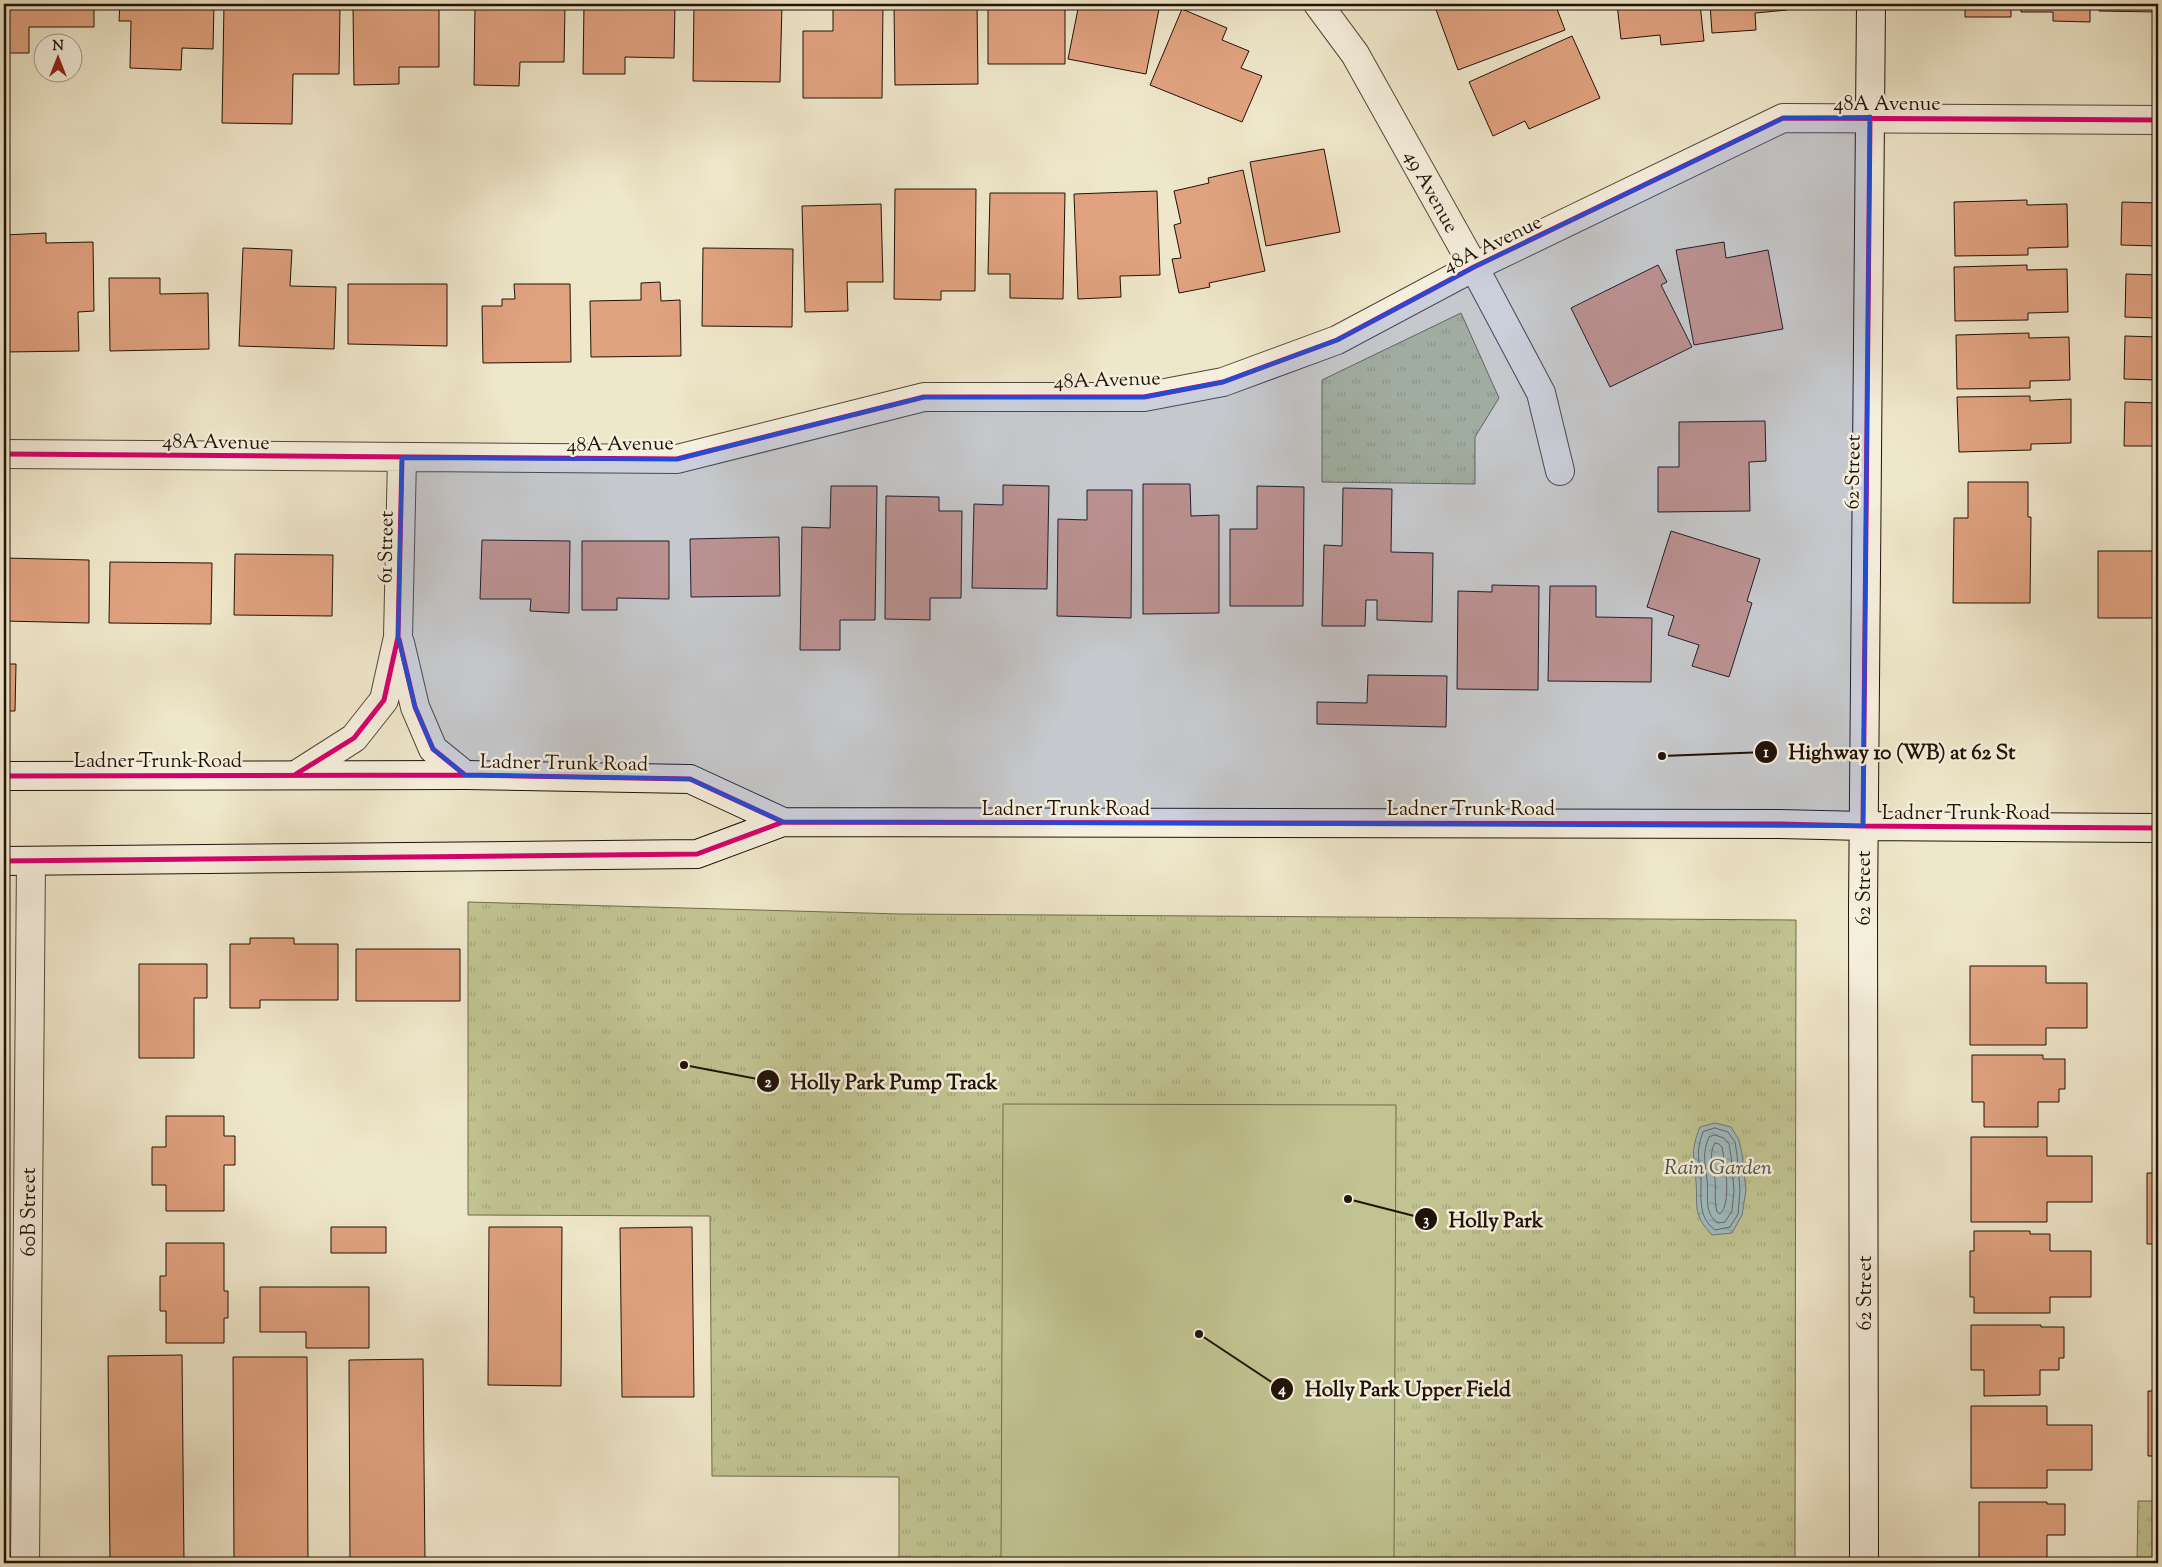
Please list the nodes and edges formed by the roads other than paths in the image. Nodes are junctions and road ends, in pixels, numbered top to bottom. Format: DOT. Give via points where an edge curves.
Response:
graph roads {
  1 [pos="1318,4"];
  2 [pos="1871,4"];
  3 [pos="1870,117"];
  4 [pos="2158,120"];
  5 [pos="1474,267"];
  6 [pos="4,454"];
  7 [pos="402,458"];
  8 [pos="1560,471"];
  9 [pos="398,637"];
  10 [pos="296,775"];
  11 [pos="465,775"];
  12 [pos="4,776"];
  13 [pos="783,822"];
  14 [pos="1863,826"];
  15 [pos="2158,828"];
  16 [pos="4,861"];
  17 [pos="31,861"];
  18 [pos="26,1563"];
  19 [pos="1864,1563"];
  1 -- 5 [label="street, 49 Avenue" via="1355,54"];
  2 -- 3 [label="street, 62 Street"];
  3 -- 4 [label="street, 48A Avenue"];
  3 -- 5 [label="street, 48A Avenue" via="1783,118"];
  3 -- 14 [label="street, 62 Street"];
  5 -- 7 [label="street, 48A Avenue" via="1337,340 1223,382 1152,395 924,397 677,458"];
  5 -- 8 [label="street, 49 Avenue" via="1541,393"];
  6 -- 7 [label="street, 48A Avenue"];
  7 -- 9 [label="street, 61 Street"];
  9 -- 10 [label="street, 61 Street" via="384,700 354,738"];
  9 -- 11 [label="street, 61 Street" via="415,707 433,749"];
  10 -- 11 [label="street, Ladner Trunk Road"];
  10 -- 12 [label="street, Ladner Trunk Road"];
  11 -- 13 [label="street, Ladner Trunk Road" via="690,779"];
  13 -- 14 [label="street, Ladner Trunk Road"];
  13 -- 17 [label="street, Ladner Trunk Road" via="697,854"];
  14 -- 15 [label="street, Ladner Trunk Road"];
  14 -- 19 [label="street, 62 Street"];
  16 -- 17 [label="street, Ladner Trunk Road"];
  17 -- 18 [label="street, 60B Street"];
}
